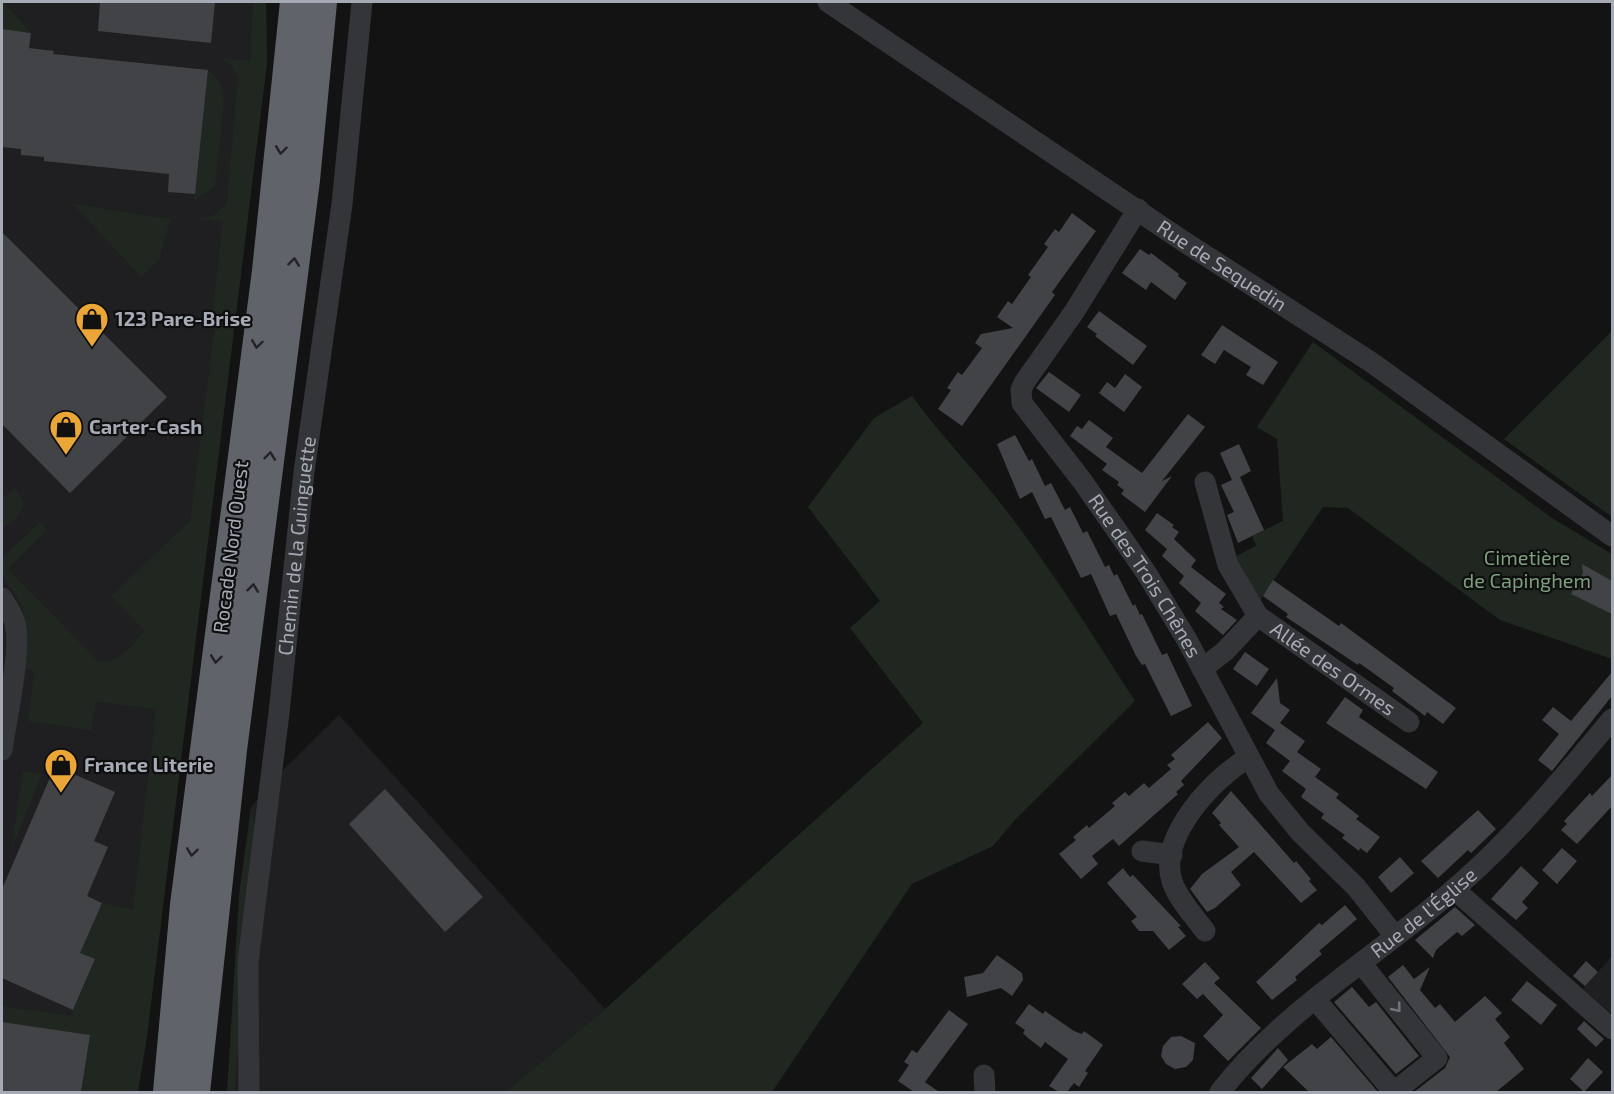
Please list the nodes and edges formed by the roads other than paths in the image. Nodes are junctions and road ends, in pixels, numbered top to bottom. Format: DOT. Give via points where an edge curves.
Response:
graph roads {
  1 [pos="281,2"];
  2 [pos="295,2"];
  3 [pos="322,2"];
  4 [pos="328,2"];
  5 [pos="362,2"];
  6 [pos="828,2"];
  7 [pos="317,68"];
  8 [pos="288,92"];
  9 [pos="1138,209"];
  10 [pos="1205,482"];
  11 [pos="1612,536"];
  12 [pos="2,598"];
  13 [pos="1257,616"];
  14 [pos="1202,669"];
  15 [pos="1612,719"];
  16 [pos="1409,722"];
  17 [pos="2,750"];
  18 [pos="232,750"];
  19 [pos="1248,758"];
  20 [pos="1142,851"];
  21 [pos="1172,855"];
  22 [pos="1454,889"];
  23 [pos="185,905"];
  24 [pos="1205,931"];
  25 [pos="1395,936"];
  26 [pos="1361,963"];
  27 [pos="1315,999"];
  28 [pos="1612,1029"];
  29 [pos="148,1092"];
  30 [pos="168,1092"];
  31 [pos="195,1092"];
  32 [pos="213,1092"];
  33 [pos="249,1092"];
  34 [pos="1220,1092"];
  1 -- 8 [label="highway"];
  2 -- 8 [label="highway, Rocade Nord Ouest"];
  3 -- 7 [label="highway, Rocade Nord Ouest"];
  4 -- 7 [label="highway"];
  5 -- 33 [label="street, Chemin de la Guinguette" via="342,204 304,472 248,962"];
  6 -- 9 [label="street, Rue de Sequedin"];
  18 -- 7 [label="highway, Rocade Nord Ouest, one-way"];
  8 -- 23 [label="highway, Rocade Nord Ouest, one-way"];
  9 -- 11 [label="street, Rue de Sequedin" via="1371,362"];
  9 -- 14 [label="street, Rue des Trois Chênes" via="1024,383 1020,397 1129,547"];
  10 -- 13 [label="street, Allée des Ormes" via="1227,564"];
  12 -- 17 [label="street" via="15,624 16,636"];
  13 -- 14 [label="street, Allée des Ormes"];
  13 -- 16 [label="street, Allée des Ormes"];
  14 -- 19 [label="street, Rue des Trois Chênes"];
  15 -- 22 [label="street, Rue de l'Église" via="1524,822"];
  18 -- 31 [label="highway, Rocade Nord Ouest"];
  18 -- 32 [label="highway"];
  19 -- 21 [label="street" via="1202,795 1186,819"];
  19 -- 25 [label="street, Rue des Trois Chênes" via="1278,806 1350,881"];
  20 -- 21 [label="street"];
  21 -- 24 [label="street" via="1171,880"];
  22 -- 25 [label="street, Rue de l'Église"];
  22 -- 28 [label="street"];
  23 -- 29 [label="highway" via="162,991"];
  23 -- 30 [label="highway, Rocade Nord Ouest"];
  25 -- 26 [label="street, Rue de l'Église"];
  26 -- 27 [label="street, Rue de l'Église"];
  26 -- 27 [label="street, one-way" via="1437,1058 1394,1092"];
  27 -- 34 [label="street, Rue de l'Église" via="1254,1053"];
}
